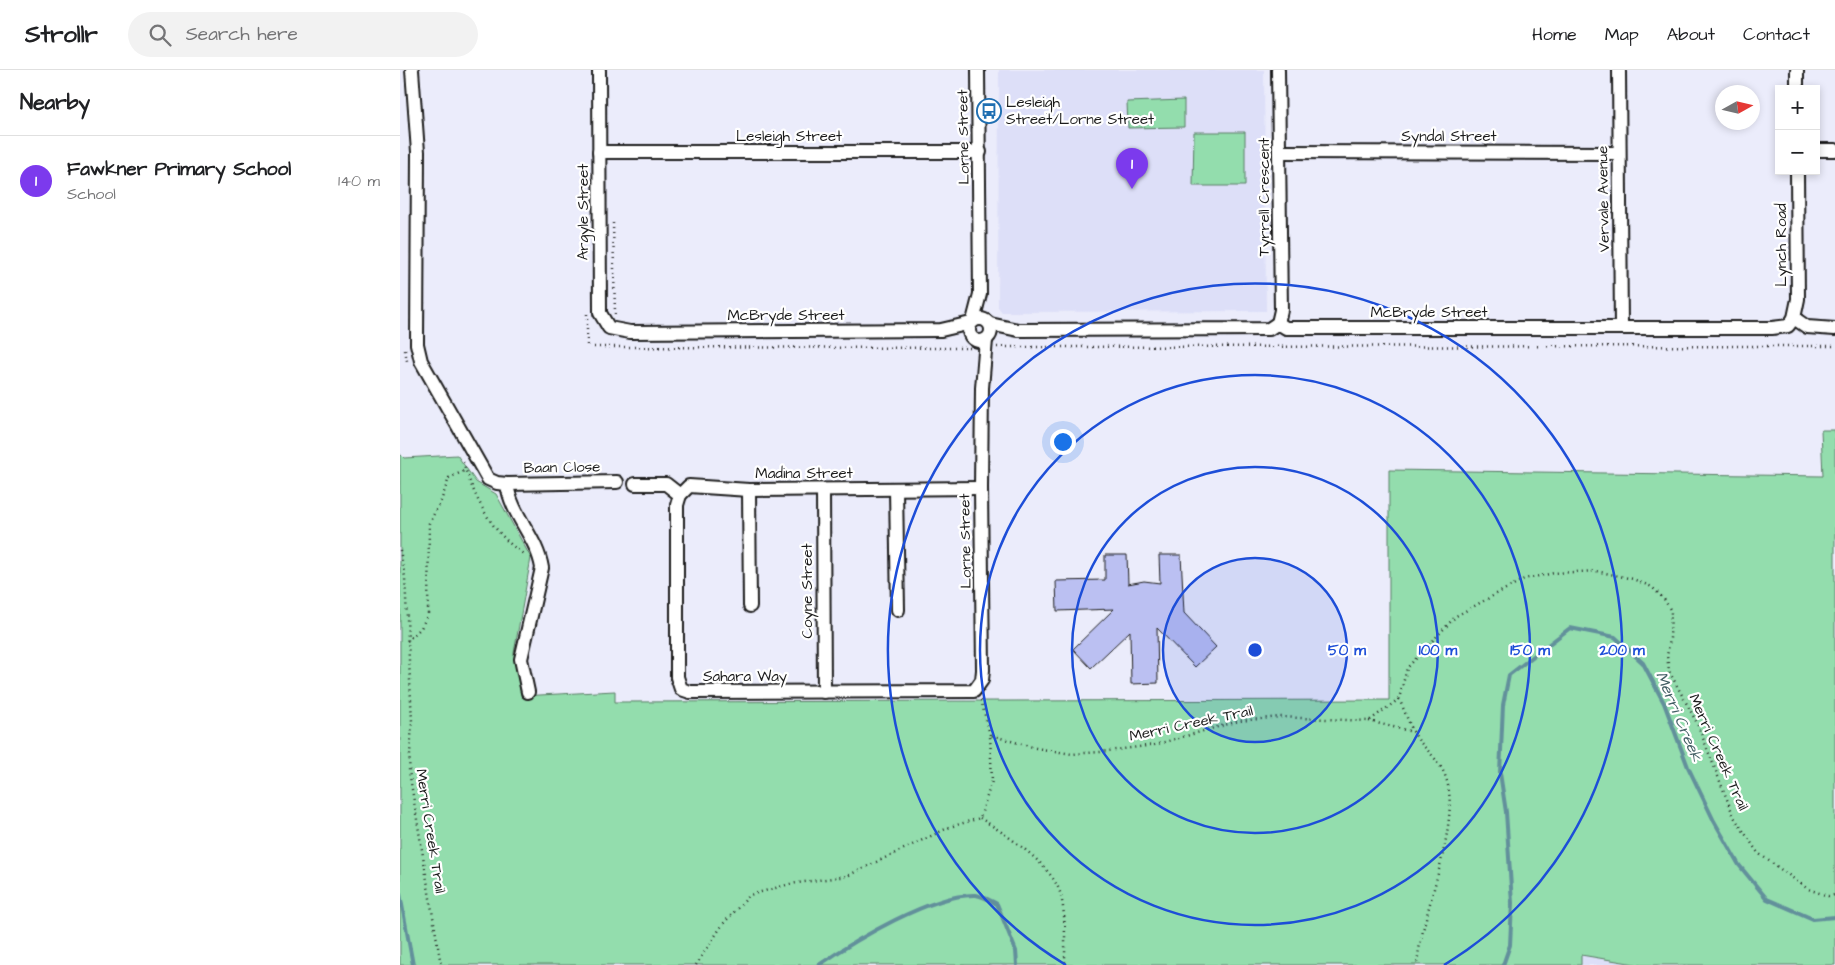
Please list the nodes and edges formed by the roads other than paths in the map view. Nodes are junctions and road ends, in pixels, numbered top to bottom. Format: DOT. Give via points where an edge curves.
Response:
graph roads {
  1 [pos="412,70"];
  2 [pos="599,70"];
  3 [pos="978,70"];
  4 [pos="1278,70"];
  5 [pos="1619,70"];
  6 [pos="1797,70"];
  7 [pos="1797,85"];
  8 [pos="1820,150"];
  9 [pos="1835,150"];
  10 [pos="599,152"];
  11 [pos="980,152"];
  12 [pos="1280,152"];
  13 [pos="1619,153"];
  14 [pos="1797,175"];
  15 [pos="980,294"];
  16 [pos="1794,318"];
  17 [pos="972,322"];
  18 [pos="1278,322"];
  19 [pos="1621,328"];
  20 [pos="1835,329"];
  21 [pos="942,330"];
  22 [pos="630,332"];
  23 [pos="983,333"];
  24 [pos="618,482"];
  25 [pos="507,484"];
  26 [pos="635,484"];
  27 [pos="980,488"];
  28 [pos="896,489"];
  29 [pos="749,490"];
  30 [pos="822,490"];
  31 [pos="680,494"];
  32 [pos="750,606"];
  33 [pos="898,610"];
  34 [pos="974,691"];
  35 [pos="528,692"];
  36 [pos="824,692"];
  1 -- 25 [label="street" via="418,152 419,353 484,474 497,483"];
  2 -- 10 [label="street, Argyle Street"];
  3 -- 11 [label="street, Lorne Street"];
  4 -- 12 [label="street, Tyrrell Crescent"];
  5 -- 13 [label="street, Vervale Avenue"];
  6 -- 7 [label="street"];
  8 -- 9 [label="street"];
  10 -- 11 [label="street, Lesleigh Street"];
  10 -- 22 [label="street, Argyle Street" via="600,313 609,328"];
  11 -- 15 [label="street, Lorne Street"];
  12 -- 13 [label="street, Syndal Street"];
  12 -- 18 [label="street, Tyrrell Crescent" via="1281,310"];
  13 -- 19 [label="street, Vervale Avenue"];
  14 -- 16 [label="street, Lynch Road" via="1798,299"];
  15 -- 17 [label="street, Lorne Street"];
  15 -- 23 [label="street, Lorne Street"];
  16 -- 19 [label="street, McBryde Street" via="1782,328"];
  16 -- 20 [label="street" via="1807,327"];
  17 -- 21 [label="street, McBryde Street"];
  17 -- 23 [label="street, Lorne Street" via="968,330"];
  18 -- 19 [label="street, McBryde Street" via="1286,328"];
  18 -- 23 [label="street, McBryde Street" via="1269,329 1018,330"];
  21 -- 22 [label="street, McBryde Street"];
  21 -- 23 [label="street, McBryde Street"];
  23 -- 27 [label="street, Lorne Street"];
  24 -- 25 [label="street, Baan Close"];
  25 -- 35 [label="street" via="512,506 539,556 542,568 521,660"];
  26 -- 31 [label="street" via="666,484"];
  27 -- 28 [label="street, Madina Street"];
  27 -- 34 [label="street, Lorne Street" via="983,670 982,680"];
  28 -- 30 [label="street, Madina Street"];
  28 -- 33 [label="street"];
  29 -- 30 [label="street, Madina Street"];
  29 -- 31 [label="street, Madina Street" via="689,486"];
  29 -- 32 [label="street"];
  30 -- 36 [label="street, Coyne Street"];
  31 -- 36 [label="street, Sahara Way" via="677,505 677,677 681,689 690,692"];
  34 -- 36 [label="street, Sahara Way"];
}
